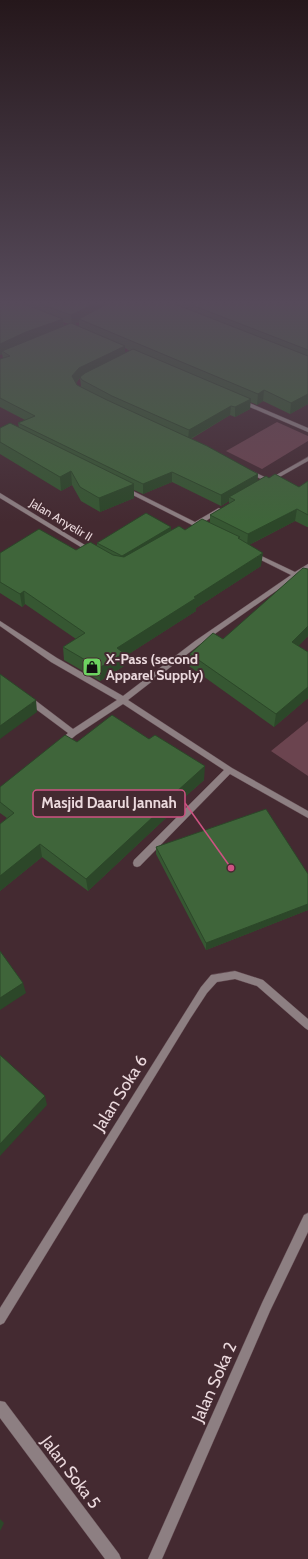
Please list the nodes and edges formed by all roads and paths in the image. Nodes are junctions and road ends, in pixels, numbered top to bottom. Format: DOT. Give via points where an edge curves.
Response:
graph roads {
  1 [pos="235,399"];
  2 [pos="308,430"];
  3 [pos="308,459"];
  4 [pos="240,467"];
  5 [pos="269,481"];
  6 [pos="117,485"];
  7 [pos="262,485"];
  8 [pos="0,495"];
  9 [pos="222,508"];
  10 [pos="195,524"];
  11 [pos="188,528"];
  12 [pos="201,528"];
  13 [pos="248,552"];
  14 [pos="96,554"];
  15 [pos="308,566"];
  16 [pos="296,575"];
  17 [pos="308,578"];
  18 [pos="0,623"];
  19 [pos="24,697"];
  20 [pos="122,700"];
  21 [pos="73,733"];
  22 [pos="54,748"];
  23 [pos="229,770"];
  24 [pos="308,815"];
  25 [pos="137,863"];
  26 [pos="307,1022"];
  27 [pos="308,1219"];
  28 [pos="0,1318"];
  29 [pos="0,1407"];
  30 [pos="114,1559"];
  31 [pos="155,1559"];
  1 -- 2 [label="street"];
  3 -- 5 [label="street"];
  4 -- 5 [label="street"];
  5 -- 7 [label="street"];
  6 -- 10 [label="street"];
  8 -- 14 [label="street, Jalan Anyelir II"];
  9 -- 10 [label="street"];
  10 -- 11 [label="street"];
  10 -- 12 [label="street"];
  13 -- 16 [label="street"];
  15 -- 16 [label="street"];
  16 -- 17 [label="street"];
  16 -- 20 [label="street" via="197,643"];
  18 -- 20 [label="street" via="54,660"];
  19 -- 21 [label="street"];
  20 -- 21 [label="street"];
  20 -- 23 [label="street"];
  21 -- 22 [label="street"];
  23 -- 24 [label="street"];
  23 -- 25 [label="street"];
  26 -- 28 [label="street, Jalan Soka 6" via="260,983 235,976 214,978 187,1016"];
  27 -- 31 [label="street, Jalan Soka 2" via="266,1307"];
  29 -- 30 [label="street, Jalan Soka 5"];
}
